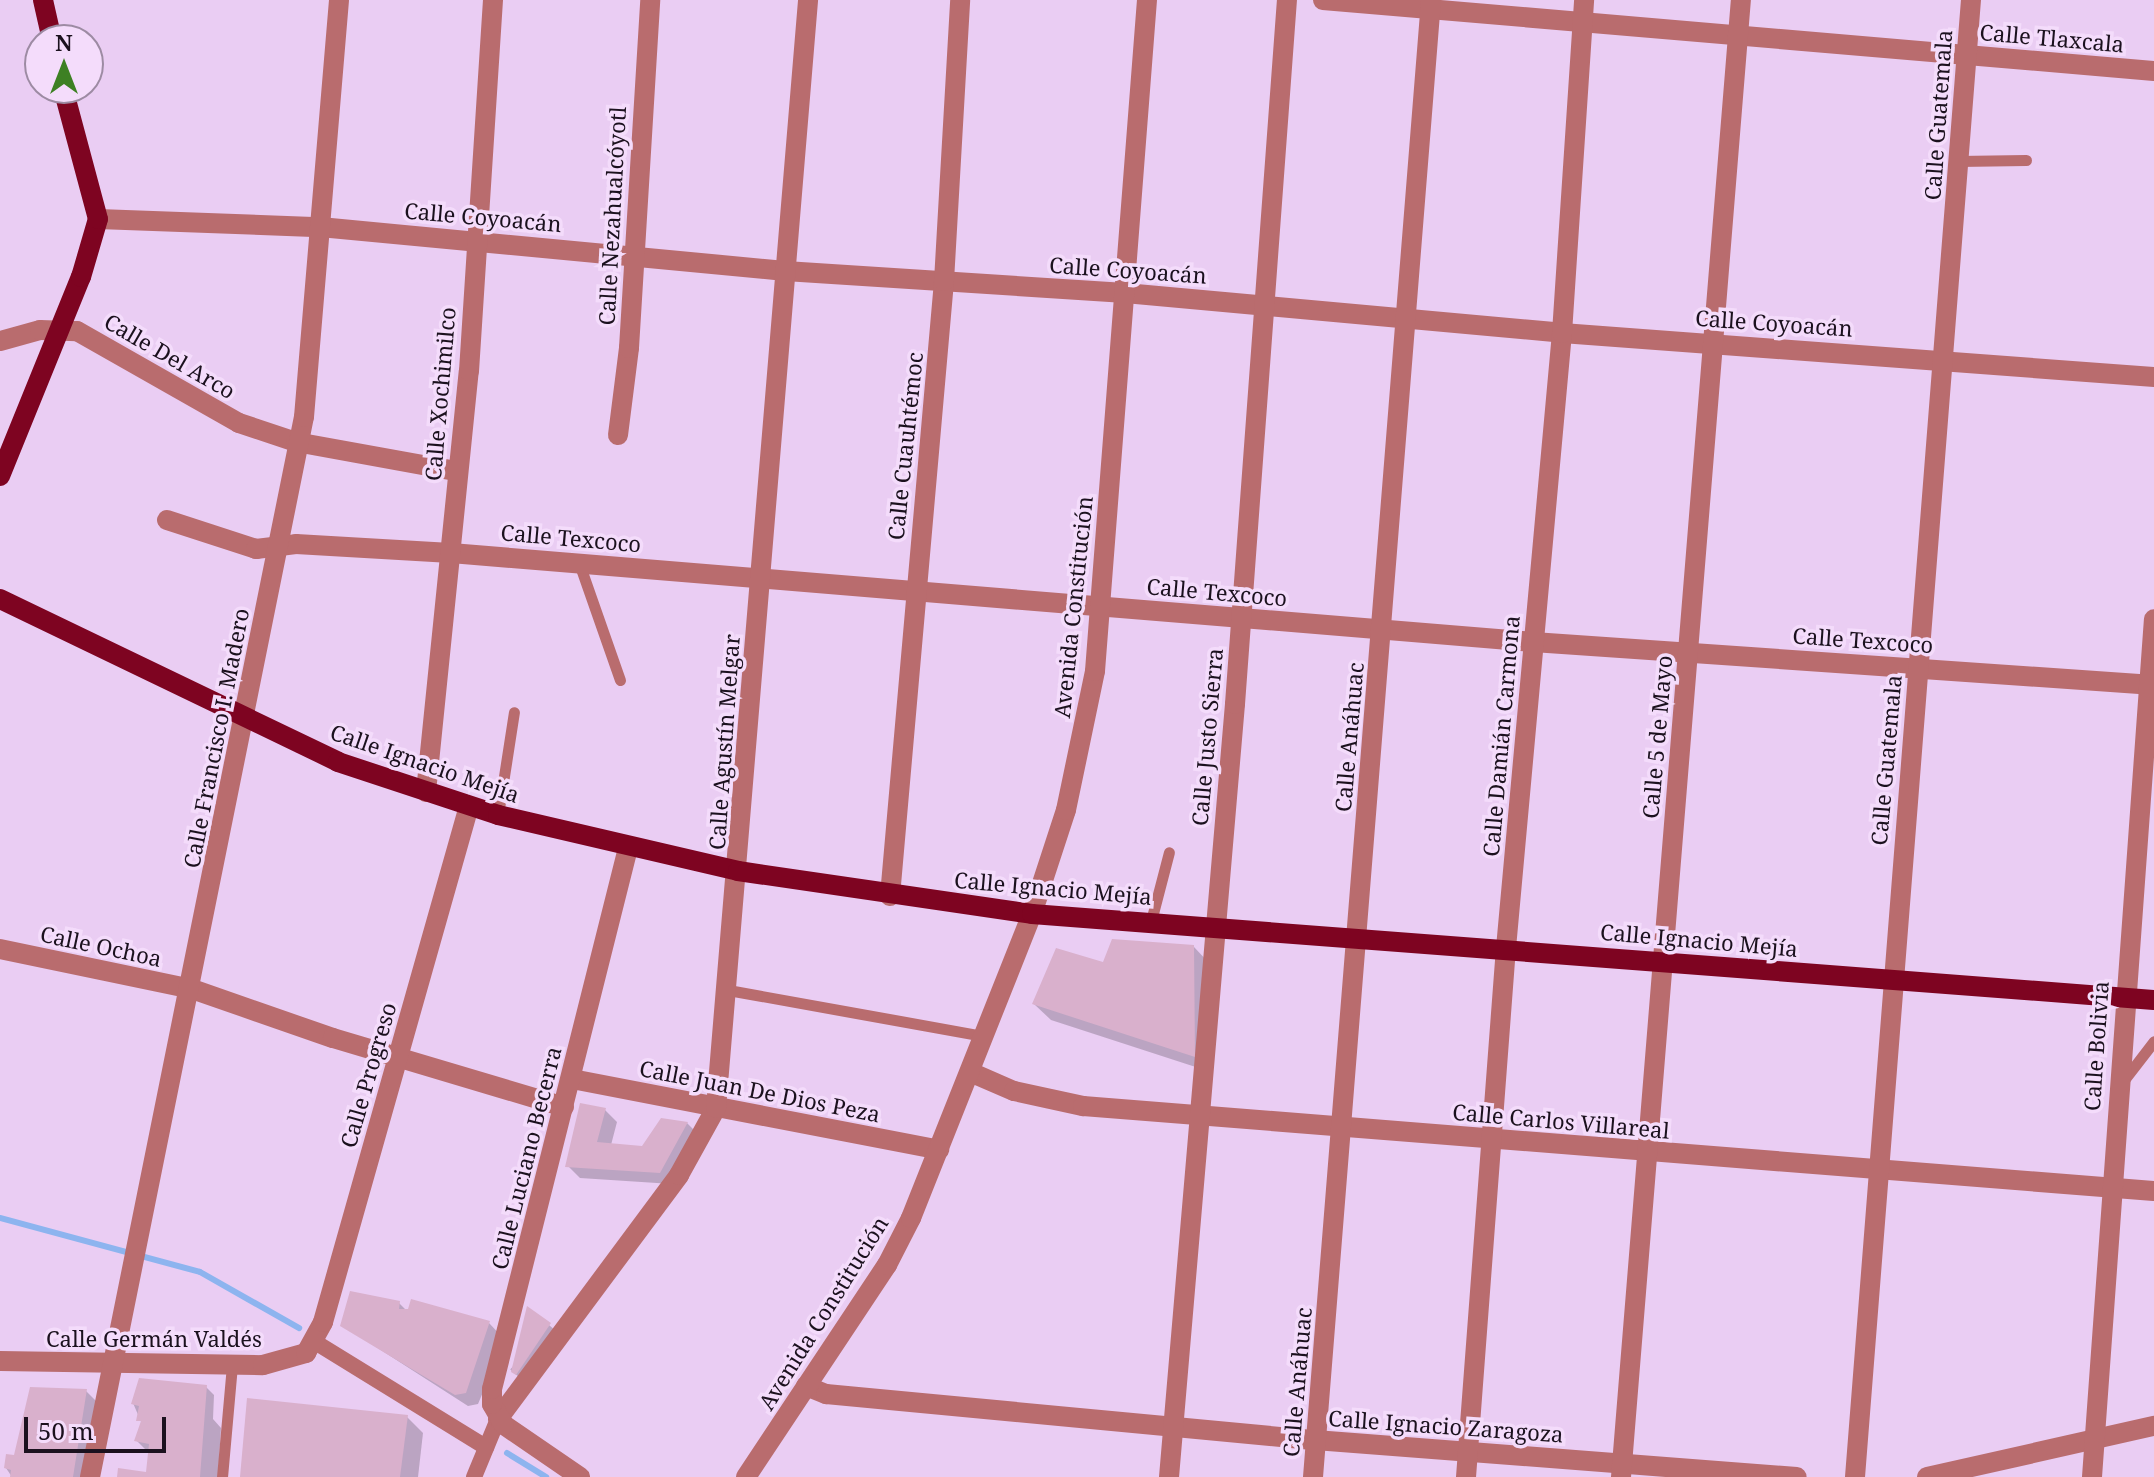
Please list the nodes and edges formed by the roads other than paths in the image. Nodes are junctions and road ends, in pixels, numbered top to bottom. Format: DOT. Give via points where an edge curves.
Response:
graph roads {
  1 [pos="43,0"];
  2 [pos="339,0"];
  3 [pos="493,0"];
  4 [pos="650,0"];
  5 [pos="808,0"];
  6 [pos="960,0"];
  7 [pos="1147,0"];
  8 [pos="1287,0"];
  9 [pos="1323,0"];
  10 [pos="1741,0"];
  11 [pos="1971,0"];
  12 [pos="1430,5"];
  13 [pos="1583,10"];
  14 [pos="48,24"];
  15 [pos="1737,32"];
  16 [pos="1967,55"];
  17 [pos="2154,71"];
  18 [pos="67,104"];
  19 [pos="2026,160"];
  20 [pos="1958,161"];
  21 [pos="98,219"];
  22 [pos="320,227"];
  23 [pos="475,241"];
  24 [pos="632,255"];
  25 [pos="785,271"];
  26 [pos="944,281"];
  27 [pos="1125,293"];
  28 [pos="1265,306"];
  29 [pos="1408,320"];
  30 [pos="59,328"];
  31 [pos="1562,333"];
  32 [pos="0,341"];
  33 [pos="1713,343"];
  34 [pos="1947,360"];
  35 [pos="2154,377"];
  36 [pos="618,435"];
  37 [pos="296,442"];
  38 [pos="456,471"];
  39 [pos="0,476"];
  40 [pos="167,520"];
  41 [pos="277,547"];
  42 [pos="451,553"];
  43 [pos="579,562"];
  44 [pos="760,579"];
  45 [pos="914,591"];
  46 [pos="0,599"];
  47 [pos="1100,607"];
  48 [pos="1242,619"];
  49 [pos="2154,619"];
  50 [pos="1382,630"];
  51 [pos="1533,642"];
  52 [pos="1688,651"];
  53 [pos="1918,668"];
  54 [pos="620,680"];
  55 [pos="2151,684"];
  56 [pos="514,712"];
  57 [pos="246,721"];
  58 [pos="426,792"];
  59 [pos="469,806"];
  60 [pos="498,815"];
  61 [pos="628,848"];
  62 [pos="1169,852"];
  63 [pos="738,871"];
  64 [pos="890,896"];
  65 [pos="1032,914"];
  66 [pos="1151,921"];
  67 [pos="1215,925"];
  68 [pos="1355,936"];
  69 [pos="1506,948"];
  70 [pos="0,949"];
  71 [pos="1663,962"];
  72 [pos="1892,981"];
  73 [pos="192,989"];
  74 [pos="728,990"];
  75 [pos="2123,999"];
  76 [pos="2154,1000"];
  77 [pos="984,1036"];
  78 [pos="2154,1041"];
  79 [pos="398,1057"];
  80 [pos="970,1072"];
  81 [pos="572,1079"];
  82 [pos="2118,1091"];
  83 [pos="564,1107"];
  84 [pos="716,1108"];
  85 [pos="1199,1116"];
  86 [pos="1343,1126"];
  87 [pos="1491,1139"];
  88 [pos="939,1150"];
  89 [pos="1647,1152"];
  90 [pos="1878,1170"];
  91 [pos="2110,1188"];
  92 [pos="2154,1191"];
  93 [pos="311,1347"];
  94 [pos="0,1361"];
  95 [pos="115,1363"];
  96 [pos="232,1365"];
  97 [pos="806,1386"];
  98 [pos="498,1419"];
  99 [pos="1173,1425"];
  100 [pos="2154,1426"];
  101 [pos="1315,1440"];
  102 [pos="2095,1440"];
  103 [pos="486,1447"];
  104 [pos="1468,1453"];
  105 [pos="1622,1470"];
  106 [pos="90,1477"];
  107 [pos="222,1477"];
  108 [pos="474,1477"];
  109 [pos="580,1477"];
  110 [pos="746,1477"];
  111 [pos="1169,1477"];
  112 [pos="1313,1477"];
  113 [pos="1466,1477"];
  114 [pos="1797,1477"];
  115 [pos="1855,1477"];
  116 [pos="1927,1477"];
  117 [pos="2092,1477"];
  1 -- 14 [label="main road"];
  2 -- 22 [label="street, Calle Francisco I. Madero"];
  3 -- 23 [label="street, Calle Xochimilco"];
  4 -- 24 [label="street, Calle Nezahualcóyotl"];
  5 -- 25 [label="street, Calle Agustín Melgar"];
  6 -- 26 [label="street, Calle Cuauhtémoc"];
  7 -- 27 [label="street, Avenida Constitución"];
  8 -- 28 [label="street, Calle Justo Sierra"];
  9 -- 12 [label="street, Calle Tlaxcala"];
  10 -- 15 [label="street, Calle 5 de Mayo"];
  11 -- 16 [label="street, Calle Guatemala"];
  12 -- 13 [label="street, Calle Tlaxcala"];
  12 -- 29 [label="street, Calle Anáhuac"];
  13 -- 15 [label="street, Calle Tlaxcala"];
  13 -- 31 [label="street, Calle Damián Carmona"];
  15 -- 16 [label="street, Calle Tlaxcala"];
  15 -- 33 [label="street, Calle 5 de Mayo"];
  16 -- 17 [label="street, Calle Tlaxcala"];
  16 -- 20 [label="street, Calle Guatemala"];
  18 -- 21 [label="main road"];
  19 -- 20 [label="lane"];
  20 -- 34 [label="street, Calle Guatemala"];
  21 -- 22 [label="street, Calle Coyoacán"];
  21 -- 30 [label="main road" via="93,245"];
  22 -- 23 [label="street, Calle Coyoacán"];
  22 -- 37 [label="street, Calle Francisco I. Madero" via="304,417"];
  23 -- 24 [label="street, Calle Coyoacán"];
  23 -- 38 [label="street, Calle Xochimilco" via="469,371"];
  24 -- 25 [label="street, Calle Coyoacán"];
  24 -- 36 [label="street, Calle Nezahualcóyotl" via="629,348"];
  25 -- 26 [label="street, Calle Coyoacán"];
  25 -- 44 [label="street, Calle Agustín Melgar"];
  26 -- 27 [label="street, Calle Coyoacán"];
  26 -- 45 [label="street, Calle Cuauhtémoc"];
  27 -- 28 [label="street, Calle Coyoacán"];
  27 -- 47 [label="street, Avenida Constitución"];
  28 -- 29 [label="street, Calle Coyoacán"];
  28 -- 48 [label="street, Calle Justo Sierra"];
  29 -- 31 [label="street, Calle Coyoacán"];
  29 -- 50 [label="street, Calle Anáhuac"];
  30 -- 32 [label="street, Calle Del Arco"];
  30 -- 37 [label="street, Calle Del Arco" via="103,341 239,423"];
  30 -- 39 [label="main road"];
  31 -- 33 [label="street, Calle Coyoacán"];
  31 -- 51 [label="street, Calle Damián Carmona"];
  33 -- 34 [label="street, Calle Coyoacán"];
  33 -- 52 [label="street, Calle 5 de Mayo"];
  34 -- 35 [label="street, Calle Coyoacán"];
  34 -- 53 [label="street, Calle Guatemala"];
  37 -- 38 [label="street, Calle Del Arco"];
  37 -- 41 [label="street, Calle Francisco I. Madero"];
  38 -- 42 [label="street, Calle Xochimilco"];
  40 -- 41 [label="street, Calle Texcoco" via="256,549"];
  41 -- 42 [label="street, Calle Texcoco"];
  41 -- 57 [label="street, Calle Francisco I. Madero"];
  42 -- 43 [label="street, Calle Texcoco"];
  42 -- 58 [label="street, Calle Xochimilco"];
  43 -- 44 [label="street, Calle Texcoco"];
  43 -- 54 [label="lane"];
  44 -- 45 [label="street, Calle Texcoco"];
  44 -- 63 [label="street, Calle Agustín Melgar"];
  45 -- 47 [label="street, Calle Texcoco"];
  45 -- 64 [label="street, Calle Cuauhtémoc"];
  46 -- 57 [label="main road, Calle Ignacio Mejía"];
  47 -- 48 [label="street, Calle Texcoco"];
  47 -- 65 [label="street, Avenida Constitución" via="1081,753"];
  48 -- 50 [label="street, Calle Texcoco"];
  48 -- 67 [label="street, Calle Justo Sierra"];
  49 -- 55 [label="street, Calle Bolivia"];
  50 -- 51 [label="street, Calle Texcoco"];
  50 -- 68 [label="street, Calle Anáhuac"];
  51 -- 52 [label="street, Calle Texcoco"];
  51 -- 69 [label="street, Calle Damián Carmona"];
  52 -- 53 [label="street, Calle Texcoco"];
  52 -- 71 [label="street, Calle 5 de Mayo"];
  53 -- 55 [label="street, Calle Texcoco"];
  53 -- 72 [label="street, Calle Guatemala"];
  55 -- 75 [label="street, Calle Bolivia"];
  56 -- 60 [label="lane"];
  57 -- 58 [label="main road, Calle Ignacio Mejía" via="338,762"];
  57 -- 73 [label="street, Calle Francisco I. Madero"];
  58 -- 59 [label="main road, Calle Ignacio Mejía"];
  59 -- 60 [label="main road, Calle Ignacio Mejía"];
  59 -- 79 [label="street, Calle Progreso"];
  60 -- 61 [label="main road, Calle Ignacio Mejía"];
  61 -- 63 [label="main road, Calle Ignacio Mejía"];
  61 -- 81 [label="street, Calle Luciano Becerra"];
  62 -- 66 [label="lane"];
  63 -- 64 [label="main road, Calle Ignacio Mejía"];
  63 -- 74 [label="street, Calle Agustín Melgar"];
  64 -- 65 [label="main road, Calle Ignacio Mejía"];
  65 -- 66 [label="main road, Calle Ignacio Mejía"];
  65 -- 77 [label="street, Avenida Constitución"];
  66 -- 67 [label="main road, Calle Ignacio Mejía"];
  67 -- 68 [label="main road, Calle Ignacio Mejía"];
  67 -- 85 [label="street, Calle Justo Sierra"];
  68 -- 69 [label="main road, Calle Ignacio Mejía"];
  68 -- 86 [label="street, Calle Anáhuac"];
  69 -- 71 [label="main road, Calle Ignacio Mejía"];
  69 -- 87 [label="street, Calle Damián Carmona"];
  70 -- 73 [label="street, Calle Ochoa"];
  71 -- 72 [label="main road, Calle Ignacio Mejía"];
  71 -- 89 [label="street, Calle 5 de Mayo"];
  72 -- 75 [label="main road, Calle Ignacio Mejía"];
  72 -- 90 [label="street, Calle Guatemala"];
  73 -- 79 [label="street"];
  73 -- 95 [label="street, Calle Francisco I. Madero"];
  74 -- 77 [label="lane"];
  74 -- 84 [label="street, Calle Agustín Melgar"];
  75 -- 76 [label="main road, Calle Ignacio Mejía"];
  75 -- 82 [label="street, Calle Bolivia"];
  77 -- 80 [label="street, Avenida Constitución"];
  78 -- 82 [label="lane"];
  79 -- 83 [label="street"];
  79 -- 93 [label="street, Calle Progreso"];
  80 -- 85 [label="street, Calle Carlos Villareal" via="1047,1100"];
  80 -- 88 [label="street, Avenida Constitución"];
  81 -- 83 [label="street, Calle Luciano Becerra"];
  81 -- 84 [label="street, Calle Juan De Dios Peza"];
  82 -- 91 [label="street, Calle Bolivia"];
  83 -- 98 [label="street, Calle Luciano Becerra" via="492,1389"];
  84 -- 88 [label="street, Calle Juan De Dios Peza"];
  84 -- 98 [label="street, Calle Agustín Melgar" via="679,1175"];
  85 -- 86 [label="street, Calle Carlos Villareal"];
  85 -- 99 [label="street, Calle Justo Sierra"];
  86 -- 87 [label="street, Calle Carlos Villareal"];
  86 -- 101 [label="street, Calle Anáhuac"];
  87 -- 89 [label="street, Calle Carlos Villareal"];
  87 -- 104 [label="street, Calle Damián Carmona"];
  88 -- 97 [label="street, Avenida Constitución" via="887,1265"];
  89 -- 90 [label="street, Calle Carlos Villareal"];
  89 -- 105 [label="street, Calle 5 de Mayo"];
  90 -- 91 [label="street, Calle Carlos Villareal"];
  90 -- 115 [label="street, Calle Guatemala"];
  91 -- 92 [label="street, Calle Carlos Villareal"];
  91 -- 102 [label="street, Calle Bolivia"];
  93 -- 96 [label="street, Calle Germán Valdés" via="289,1361"];
  93 -- 103 [label="street"];
  94 -- 95 [label="street, Calle Germán Valdés"];
  95 -- 96 [label="street, Calle Germán Valdés"];
  95 -- 106 [label="street, Calle Francisco I. Madero"];
  96 -- 107 [label="lane"];
  97 -- 99 [label="street, Calle Ignacio Zaragoza" via="826,1394"];
  97 -- 110 [label="street, Avenida Constitución"];
  98 -- 103 [label="street, Calle Luciano Becerra"];
  98 -- 109 [label="street"];
  99 -- 101 [label="street, Calle Ignacio Zaragoza"];
  99 -- 111 [label="street, Calle Justo Sierra"];
  100 -- 102 [label="street"];
  101 -- 104 [label="street, Calle Ignacio Zaragoza"];
  101 -- 112 [label="street, Calle Anáhuac"];
  102 -- 116 [label="street"];
  102 -- 117 [label="street, Calle Bolivia"];
  103 -- 108 [label="street, Calle Luciano Becerra"];
  104 -- 105 [label="street, Calle Ignacio Zaragoza"];
  104 -- 113 [label="street, Calle Damián Carmona"];
  105 -- 114 [label="street, Calle Ignacio Zaragoza"];
}
